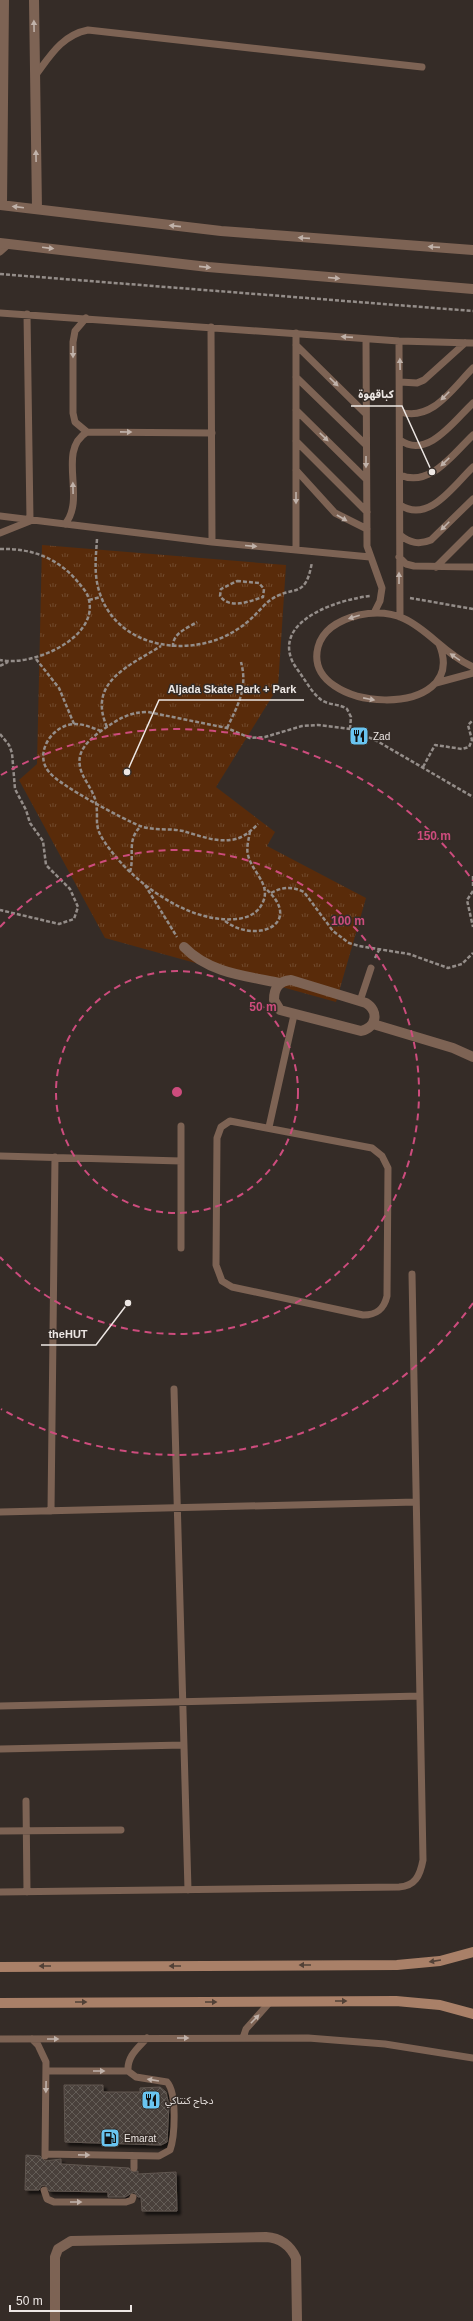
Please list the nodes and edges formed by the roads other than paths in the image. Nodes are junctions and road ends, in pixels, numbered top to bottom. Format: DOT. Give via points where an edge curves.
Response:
graph roads {
  1 [pos="4,0"];
  2 [pos="34,0"];
  3 [pos="2,14"];
  4 [pos="422,67"];
  5 [pos="35,76"];
  6 [pos="1,205"];
  7 [pos="37,209"];
  8 [pos="4,243"];
  9 [pos="473,250"];
  10 [pos="0,252"];
  11 [pos="473,289"];
  12 [pos="0,313"];
  13 [pos="27,314"];
  14 [pos="86,318"];
  15 [pos="211,327"];
  16 [pos="296,333"];
  17 [pos="366,339"];
  18 [pos="399,341"];
  19 [pos="465,343"];
  20 [pos="473,343"];
  21 [pos="296,345"];
  22 [pos="473,368"];
  23 [pos="296,377"];
  24 [pos="400,382"];
  25 [pos="473,403"];
  26 [pos="296,410"];
  27 [pos="400,412"];
  28 [pos="366,414"];
  29 [pos="87,432"];
  30 [pos="212,433"];
  31 [pos="473,435"];
  32 [pos="400,440"];
  33 [pos="296,441"];
  34 [pos="366,446"];
  35 [pos="473,467"];
  36 [pos="296,470"];
  37 [pos="400,475"];
  38 [pos="366,479"];
  39 [pos="473,499"];
  40 [pos="400,505"];
  41 [pos="367,512"];
  42 [pos="0,516"];
  43 [pos="30,520"];
  44 [pos="65,524"];
  45 [pos="366,529"];
  46 [pos="473,530"];
  47 [pos="0,533"];
  48 [pos="400,535"];
  49 [pos="212,542"];
  50 [pos="296,550"];
  51 [pos="370,557"];
  52 [pos="400,557"];
  53 [pos="436,567"];
  54 [pos="473,567"];
  55 [pos="374,614"];
  56 [pos="400,617"];
  57 [pos="439,644"];
  58 [pos="473,667"];
  59 [pos="473,673"];
  60 [pos="436,683"];
  61 [pos="184,947"];
  62 [pos="372,968"];
  63 [pos="280,983"];
  64 [pos="360,1001"];
  65 [pos="294,1015"];
  66 [pos="373,1024"];
  67 [pos="473,1057"];
  68 [pos="181,1126"];
  69 [pos="269,1127"];
  70 [pos="0,1156"];
  71 [pos="54,1157"];
  72 [pos="181,1161"];
  73 [pos="181,1248"];
  74 [pos="412,1274"];
  75 [pos="174,1389"];
  76 [pos="416,1502"];
  77 [pos="177,1508"];
  78 [pos="51,1511"];
  79 [pos="0,1512"];
  80 [pos="420,1696"];
  81 [pos="183,1702"];
  82 [pos="0,1706"];
  83 [pos="184,1745"];
  84 [pos="0,1749"];
  85 [pos="26,1801"];
  86 [pos="121,1830"];
  87 [pos="0,1831"];
  88 [pos="26,1831"];
  89 [pos="188,1890"];
  90 [pos="0,1892"];
  91 [pos="27,1892"];
  92 [pos="473,1952"];
  93 [pos="0,1967"];
  94 [pos="270,2002"];
  95 [pos="0,2003"];
  96 [pos="473,2014"];
  97 [pos="147,2038"];
  98 [pos="243,2038"];
  99 [pos="0,2039"];
  100 [pos="32,2039"];
  101 [pos="473,2058"];
  102 [pos="128,2070"];
  103 [pos="46,2071"];
  104 [pos="134,2156"];
  105 [pos="134,2168"];
  106 [pos="44,2190"];
  107 [pos="133,2197"];
  108 [pos="55,2321"];
  109 [pos="297,2321"];
  1 -- 3 [label="street"];
  5 -- 2 [label="street, one-way"];
  3 -- 6 [label="street"];
  4 -- 5 [label="lane" via="88,30 64,40"];
  7 -- 5 [label="street, one-way"];
  7 -- 6 [label="street, one-way"];
  9 -- 7 [label="street, one-way" via="221,231"];
  8 -- 10 [label="lane"];
  8 -- 11 [label="street, one-way" via="208,267"];
  12 -- 13 [label="lane"];
  13 -- 14 [label="lane"];
  13 -- 43 [label="lane"];
  14 -- 15 [label="lane"];
  14 -- 29 [label="lane, one-way" via="73,336 72,413 75,422"];
  15 -- 16 [label="lane"];
  15 -- 30 [label="lane"];
  17 -- 16 [label="lane, one-way"];
  16 -- 21 [label="lane"];
  17 -- 18 [label="lane"];
  17 -- 28 [label="lane"];
  18 -- 19 [label="lane"];
  24 -- 18 [label="lane, one-way"];
  19 -- 20 [label="lane"];
  19 -- 24 [label="lane" via="424,380 417,383"];
  21 -- 23 [label="lane"];
  21 -- 28 [label="lane, one-way"];
  22 -- 27 [label="lane, one-way" via="430,410 416,415"];
  23 -- 26 [label="lane"];
  23 -- 34 [label="lane"];
  24 -- 27 [label="lane"];
  25 -- 32 [label="lane" via="428,444 413,446"];
  26 -- 33 [label="lane"];
  26 -- 38 [label="lane, one-way"];
  27 -- 32 [label="lane"];
  28 -- 34 [label="lane"];
  29 -- 30 [label="lane, one-way"];
  44 -- 29 [label="lane, one-way" via="74,507 73,449 78,439"];
  30 -- 49 [label="lane"];
  31 -- 37 [label="lane, one-way" via="429,476 414,479"];
  32 -- 37 [label="lane"];
  33 -- 36 [label="lane"];
  33 -- 41 [label="lane"];
  34 -- 38 [label="lane, one-way"];
  35 -- 40 [label="lane" via="426,510 412,511"];
  36 -- 45 [label="lane, one-way" via="335,513"];
  36 -- 50 [label="lane, one-way"];
  37 -- 40 [label="lane"];
  38 -- 41 [label="lane"];
  39 -- 48 [label="lane, one-way" via="431,540 412,542"];
  40 -- 48 [label="lane"];
  41 -- 45 [label="lane"];
  42 -- 43 [label="lane"];
  43 -- 44 [label="lane"];
  43 -- 47 [label="lane"];
  44 -- 49 [label="lane"];
  45 -- 51 [label="lane"];
  46 -- 53 [label="lane"];
  48 -- 52 [label="lane"];
  49 -- 50 [label="lane, one-way"];
  50 -- 51 [label="lane"];
  51 -- 55 [label="lane" via="381,582 382,594"];
  52 -- 53 [label="lane" via="410,566"];
  56 -- 52 [label="lane, one-way"];
  53 -- 54 [label="lane"];
  55 -- 56 [label="lane"];
  55 -- 60 [label="lane, one-way" via="345,620 324,634 317,656 326,676 356,696 379,701 392,701 415,695"];
  56 -- 57 [label="lane" via="425,630"];
  58 -- 57 [label="lane, one-way" via="456,658"];
  57 -- 60 [label="lane" via="443,660"];
  59 -- 60 [label="lane"];
  61 -- 63 [label="street" via="202,963 214,968"];
  62 -- 64 [label="lane"];
  63 -- 64 [label="street" via="292,980"];
  63 -- 65 [label="street" via="274,994 276,1006"];
  64 -- 66 [label="street" via="373,1009"];
  65 -- 66 [label="street" via="361,1030"];
  65 -- 69 [label="lane"];
  66 -- 67 [label="street" via="454,1048"];
  68 -- 72 [label="lane"];
  69 -- 69 [label="lane" via="230,1121 218,1132 218,1276 226,1285 232,1287 364,1315 377,1312 386,1303 387,1296 388,1168 382,1156 372,1148"];
  70 -- 71 [label="lane"];
  71 -- 72 [label="lane"];
  71 -- 78 [label="lane"];
  72 -- 73 [label="lane"];
  74 -- 76 [label="lane"];
  75 -- 77 [label="lane"];
  76 -- 77 [label="lane"];
  76 -- 80 [label="lane"];
  77 -- 78 [label="lane"];
  77 -- 81 [label="lane"];
  78 -- 79 [label="lane"];
  80 -- 81 [label="lane"];
  80 -- 89 [label="lane" via="423,1860 420,1875 413,1883 398,1887"];
  81 -- 82 [label="lane"];
  81 -- 83 [label="lane"];
  83 -- 84 [label="lane"];
  83 -- 89 [label="lane"];
  85 -- 88 [label="lane"];
  86 -- 88 [label="lane"];
  87 -- 88 [label="lane"];
  88 -- 91 [label="lane"];
  89 -- 91 [label="lane"];
  90 -- 91 [label="lane"];
  92 -- 93 [label="street, one-way" via="440,1961 398,1965"];
  95 -- 94 [label="street, one-way"];
  94 -- 96 [label="street, one-way" via="396,2001 440,2005"];
  98 -- 94 [label="lane, one-way" via="246,2029"];
  97 -- 98 [label="lane, one-way"];
  100 -- 97 [label="lane, one-way"];
  97 -- 102 [label="lane" via="132,2054"];
  98 -- 101 [label="lane" via="346,2041 423,2049"];
  99 -- 100 [label="lane"];
  100 -- 103 [label="lane" via="43,2053"];
  103 -- 102 [label="lane, one-way"];
  104 -- 102 [label="lane, one-way" via="159,2156 170,2150 173,2136 172,2090 167,2082 136,2077"];
  103 -- 104 [label="lane, one-way" via="45,2155"];
  104 -- 105 [label="lane"];
  106 -- 107 [label="lane, one-way" via="47,2199 54,2202 126,2202"];
  108 -- 109 [label="street" via="55,2257 64,2244 71,2241 266,2237 282,2240 296,2258"];
}
